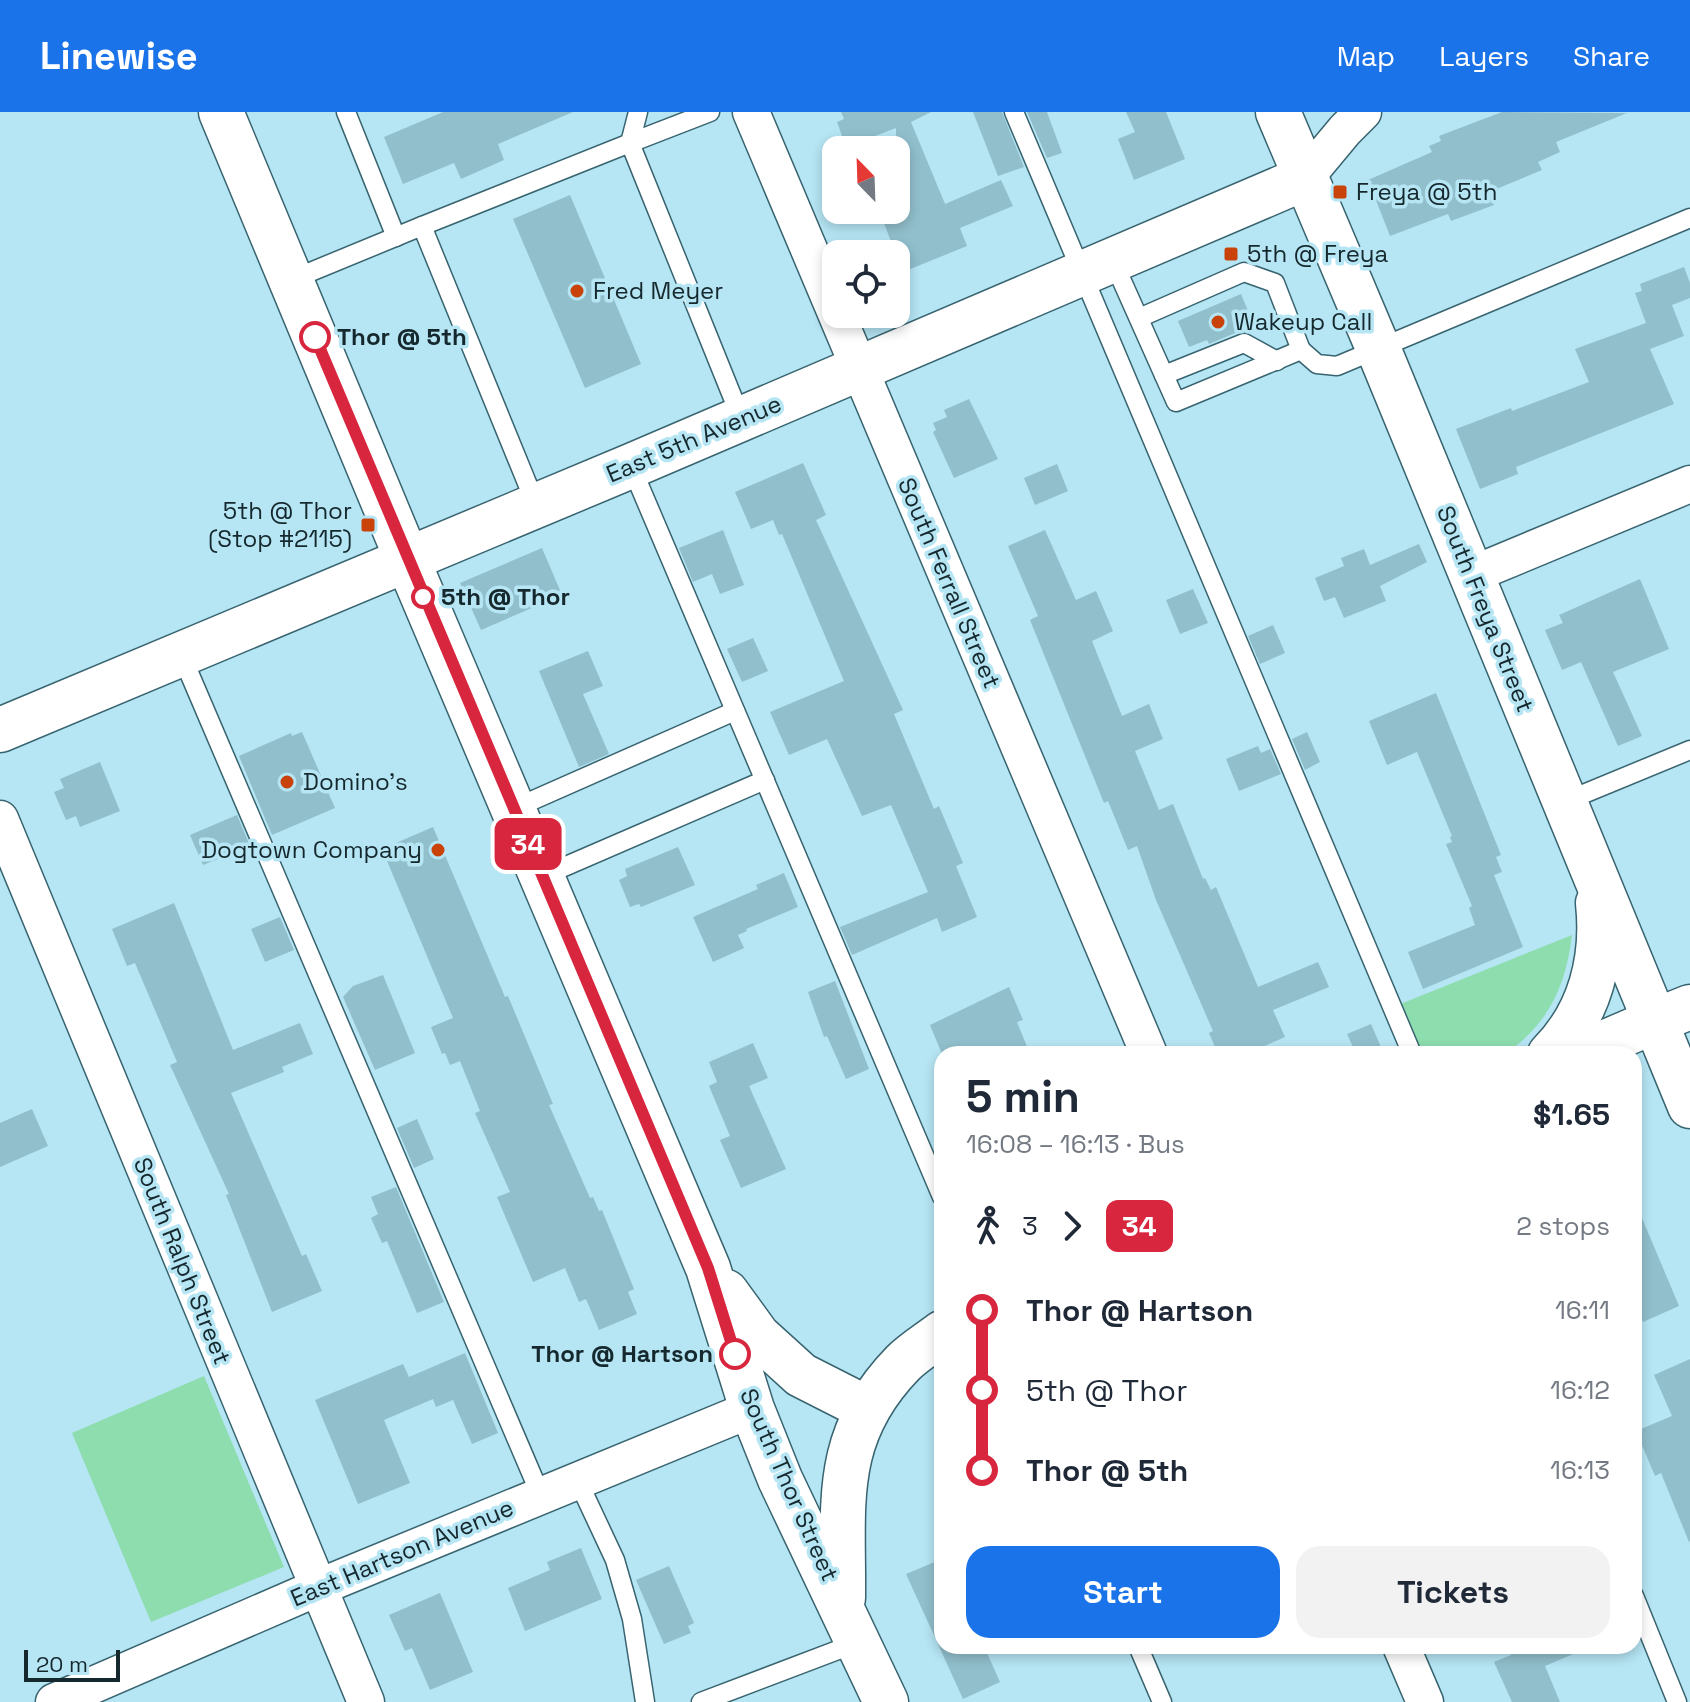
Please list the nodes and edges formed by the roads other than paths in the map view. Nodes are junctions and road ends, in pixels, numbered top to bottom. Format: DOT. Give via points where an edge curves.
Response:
graph roads {
  1 [pos="221,112"];
  2 [pos="346,112"];
  3 [pos="638,112"];
  4 [pos="710,112"];
  5 [pos="751,112"];
  6 [pos="1014,112"];
  7 [pos="1278,112"];
  8 [pos="1363,112"];
  9 [pos="630,143"];
  10 [pos="1305,178"];
  11 [pos="1690,218"];
  12 [pos="422,226"];
  13 [pos="396,237"];
  14 [pos="1098,267"];
  15 [pos="291,280"];
  16 [pos="1139,318"];
  17 [pos="1378,348"];
  18 [pos="1301,350"];
  19 [pos="1277,361"];
  20 [pos="858,368"];
  21 [pos="1164,375"];
  22 [pos="741,418"];
  23 [pos="631,466"];
  24 [pos="1690,484"];
  25 [pos="536,505"];
  26 [pos="407,559"];
  27 [pos="1471,575"];
  28 [pos="181,654"];
  29 [pos="735,711"];
  30 [pos="0,730"];
  31 [pos="1690,750"];
  32 [pos="765,780"];
  33 [pos="1564,802"];
  34 [pos="513,809"];
  35 [pos="0,819"];
  36 [pos="1587,858"];
  37 [pos="543,876"];
  38 [pos="1672,1014"];
  39 [pos="1146,1046"];
  40 [pos="1409,1046"];
  41 [pos="1558,1046"];
  42 [pos="1597,1046"];
  43 [pos="1690,1106"];
  44 [pos="934,1178"];
  45 [pos="708,1268"];
  46 [pos="934,1339"];
  47 [pos="866,1408"];
  48 [pos="752,1409"];
  49 [pos="578,1481"];
  50 [pos="541,1496"];
  51 [pos="317,1588"];
  52 [pos="1642,1616"];
  53 [pos="851,1625"];
  54 [pos="1141,1654"];
  55 [pos="1404,1654"];
  56 [pos="93,1694"];
  57 [pos="54,1702"];
  58 [pos="366,1702"];
  59 [pos="645,1702"];
  60 [pos="701,1702"];
  61 [pos="886,1702"];
  62 [pos="1162,1702"];
  63 [pos="1425,1702"];
  64 [pos="1677,1702"];
  1 -- 15 [label="main road, South Thor Street"];
  2 -- 13 [label="lane"];
  3 -- 9 [label="lane"];
  4 -- 9 [label="lane"];
  5 -- 20 [label="street, South Ferrall Street"];
  6 -- 14 [label="lane"];
  7 -- 10 [label="main road, South Freya Street"];
  8 -- 10 [label="street, East 5th Avenue"];
  9 -- 12 [label="lane"];
  9 -- 22 [label="lane"];
  10 -- 14 [label="main road, East 5th Avenue"];
  10 -- 17 [label="main road, South Freya Street"];
  11 -- 17 [label="lane"];
  12 -- 13 [label="lane"];
  12 -- 25 [label="lane"];
  13 -- 15 [label="lane"];
  14 -- 16 [label="lane"];
  14 -- 20 [label="main road, East 5th Avenue"];
  14 -- 40 [label="lane"];
  15 -- 26 [label="main road, South Thor Street"];
  16 -- 18 [label="lane" via="1244,272 1275,283"];
  16 -- 21 [label="lane"];
  17 -- 18 [label="lane" via="1337,366 1317,364"];
  17 -- 27 [label="main road, South Freya Street"];
  18 -- 19 [label="lane"];
  19 -- 21 [label="lane" via="1244,343"];
  19 -- 21 [label="lane" via="1176,402"];
  20 -- 22 [label="main road, East 5th Avenue"];
  20 -- 39 [label="street, South Ferrall Street"];
  22 -- 23 [label="main road, East 5th Avenue"];
  23 -- 25 [label="main road, East 5th Avenue"];
  23 -- 29 [label="lane"];
  24 -- 27 [label="street"];
  25 -- 26 [label="main road, East 5th Avenue"];
  26 -- 28 [label="main road, East 5th Avenue"];
  26 -- 34 [label="main road, South Thor Street"];
  27 -- 33 [label="main road, South Freya Street"];
  28 -- 30 [label="main road, East 5th Avenue"];
  28 -- 50 [label="lane"];
  29 -- 32 [label="lane"];
  29 -- 34 [label="lane"];
  31 -- 33 [label="lane"];
  32 -- 37 [label="lane"];
  32 -- 44 [label="lane"];
  33 -- 36 [label="main road, South Freya Street"];
  34 -- 37 [label="main road, South Thor Street"];
  35 -- 51 [label="street, South Ralph Street"];
  36 -- 38 [label="main road, South Freya Street"];
  36 -- 41 [label="main road" via="1599,906 1597,961 1580,1014"];
  37 -- 45 [label="main road, South Thor Street"];
  38 -- 42 [label="main road"];
  38 -- 43 [label="main road, South Freya Street"];
  45 -- 47 [label="main road" via="758,1336 801,1375"];
  45 -- 48 [label="main road, South Thor Street"];
  46 -- 47 [label="main road" via="904,1362"];
  47 -- 53 [label="main road" via="848,1455 844,1493"];
  48 -- 49 [label="street, East Hartson Avenue"];
  48 -- 53 [label="main road, South Thor Street"];
  49 -- 50 [label="street, East Hartson Avenue"];
  49 -- 59 [label="lane" via="615,1560 632,1619"];
  50 -- 51 [label="street, East Hartson Avenue"];
  51 -- 56 [label="street, East Hartson Avenue"];
  51 -- 58 [label="street, South Ralph Street"];
  52 -- 64 [label="lane"];
  53 -- 60 [label="lane"];
  53 -- 61 [label="main road, South Thor Street"];
  54 -- 62 [label="lane"];
  55 -- 63 [label="street"];
  56 -- 57 [label="street, East Hartson Avenue"];
}
